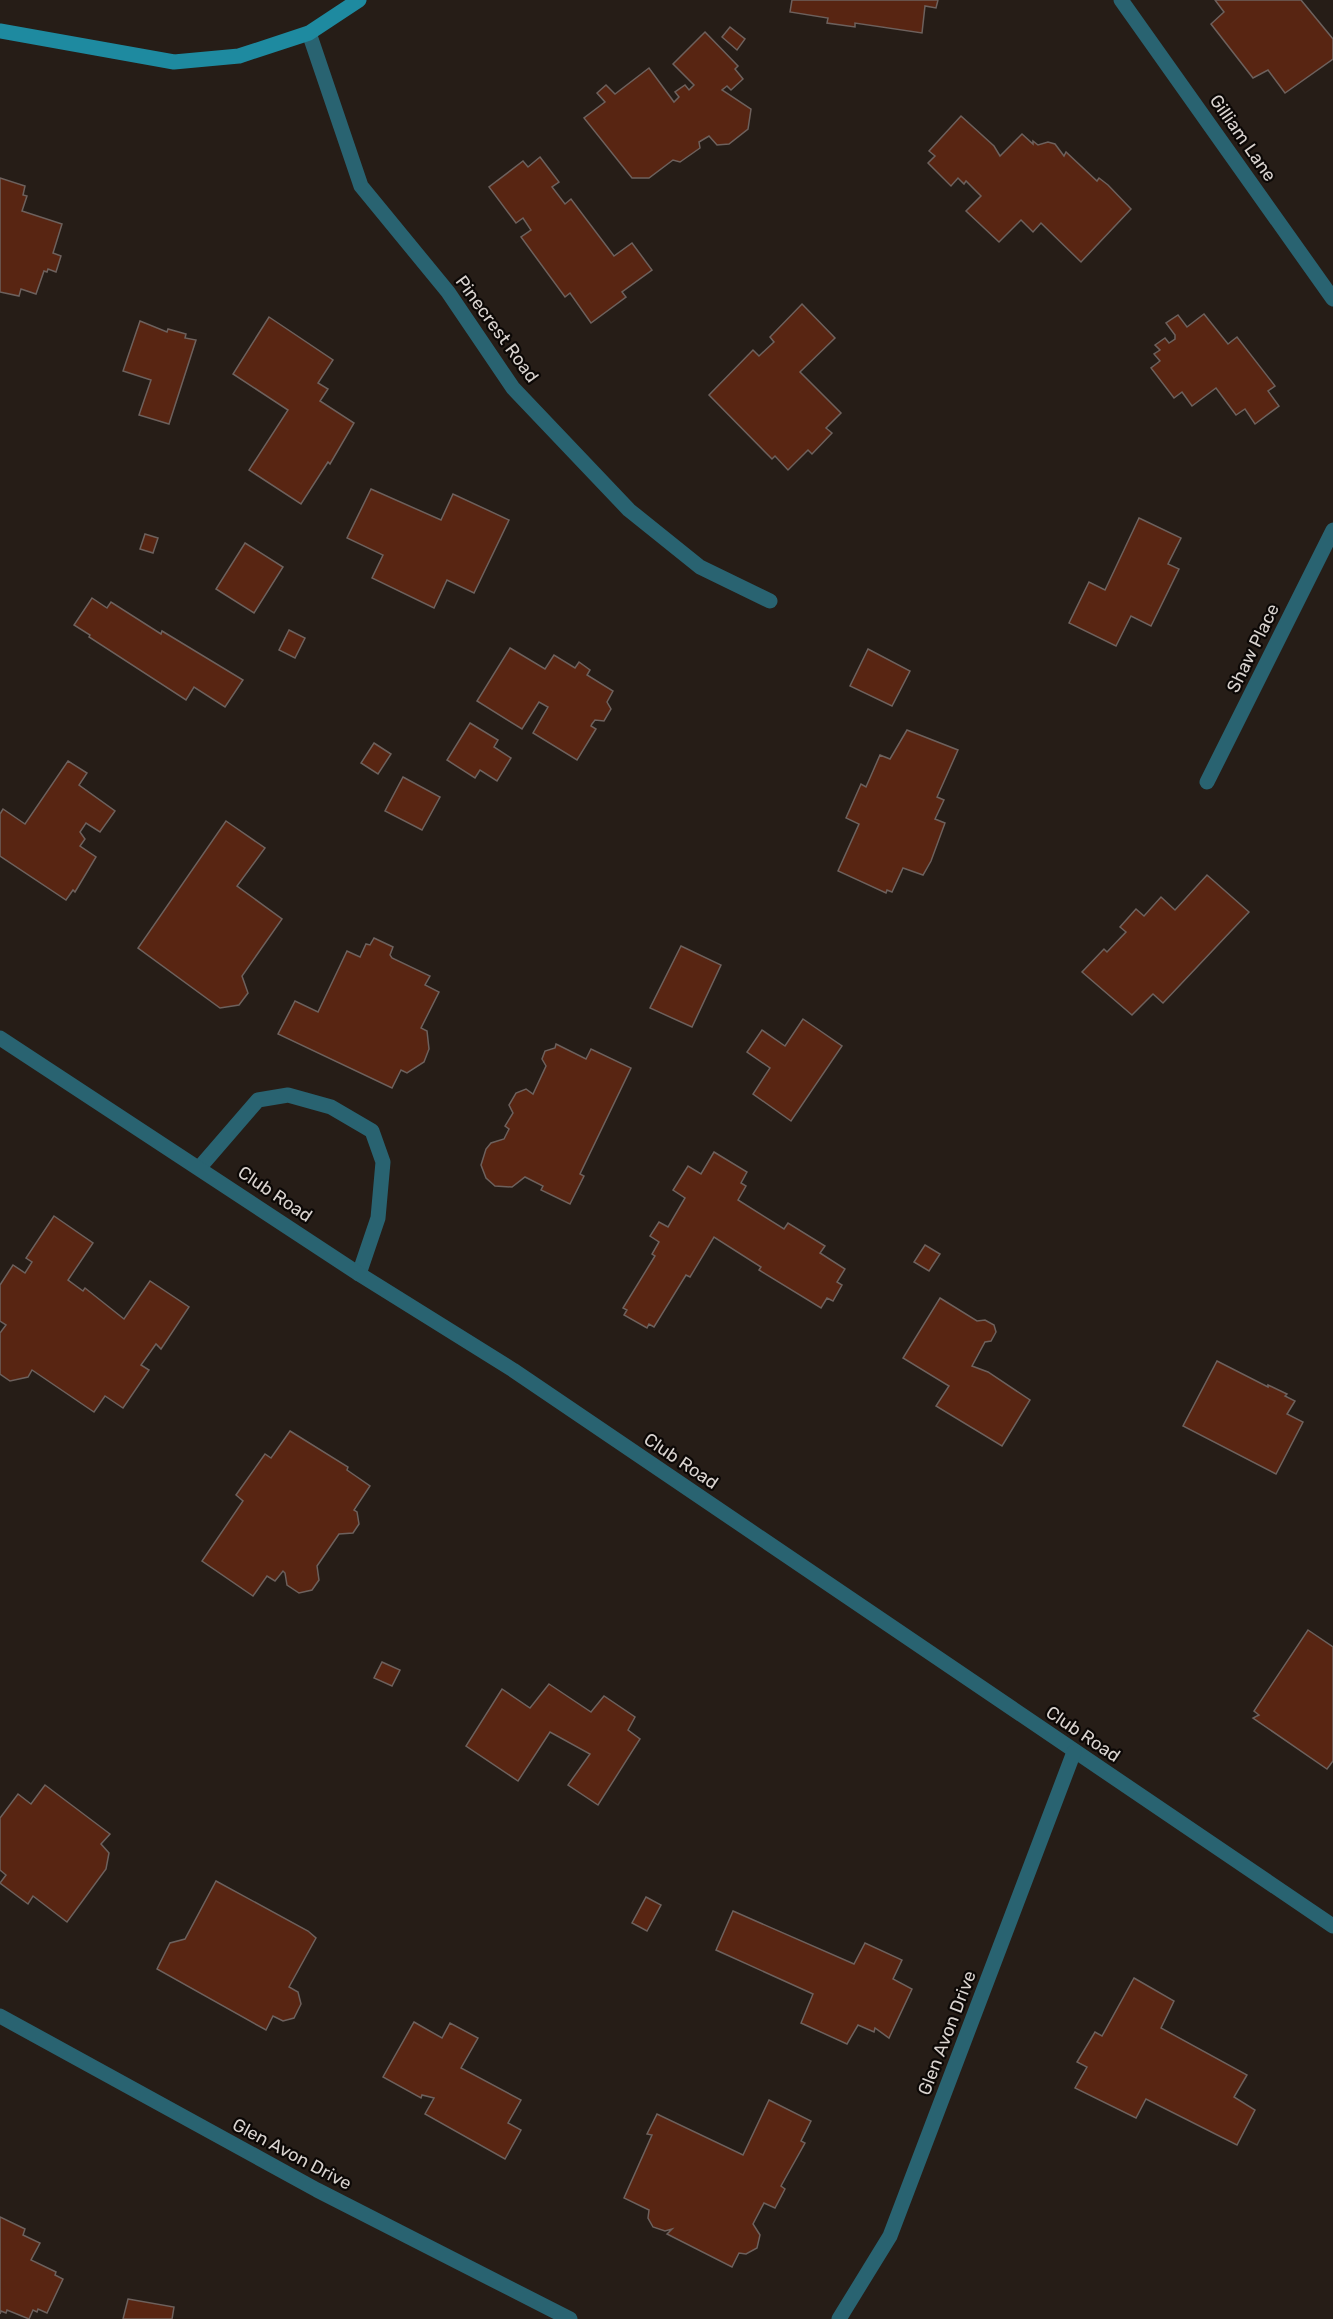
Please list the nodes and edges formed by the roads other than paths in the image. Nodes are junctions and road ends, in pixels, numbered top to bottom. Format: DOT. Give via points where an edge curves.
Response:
graph roads {
  1 [pos="359,0"];
  2 [pos="1120,0"];
  3 [pos="0,32"];
  4 [pos="309,33"];
  5 [pos="1333,298"];
  6 [pos="1333,530"];
  7 [pos="770,601"];
  8 [pos="1207,782"];
  9 [pos="0,1038"];
  10 [pos="200,1167"];
  11 [pos="359,1274"];
  12 [pos="1074,1752"];
  13 [pos="1333,1926"];
  14 [pos="0,2016"];
  15 [pos="570,2319"];
  16 [pos="839,2319"];
  1 -- 4 [label="street"];
  2 -- 5 [label="street, Gilliam Lane"];
  3 -- 4 [label="street" via="174,62 239,56"];
  4 -- 7 [label="street, Pinecrest Road" via="361,186 448,292 513,388 629,510 700,567"];
  6 -- 8 [label="street, Shaw Place"];
  9 -- 10 [label="street, Club Road"];
  10 -- 11 [label="street, Club Road"];
  10 -- 11 [label="street" via="258,1100 288,1095 331,1107 372,1131 383,1162 378,1218"];
  11 -- 12 [label="street, Club Road" via="513,1370"];
  12 -- 13 [label="street, Club Road"];
  12 -- 16 [label="street, Glen Avon Drive" via="890,2236"];
  14 -- 15 [label="street, Glen Avon Drive" via="317,2190"];
}
